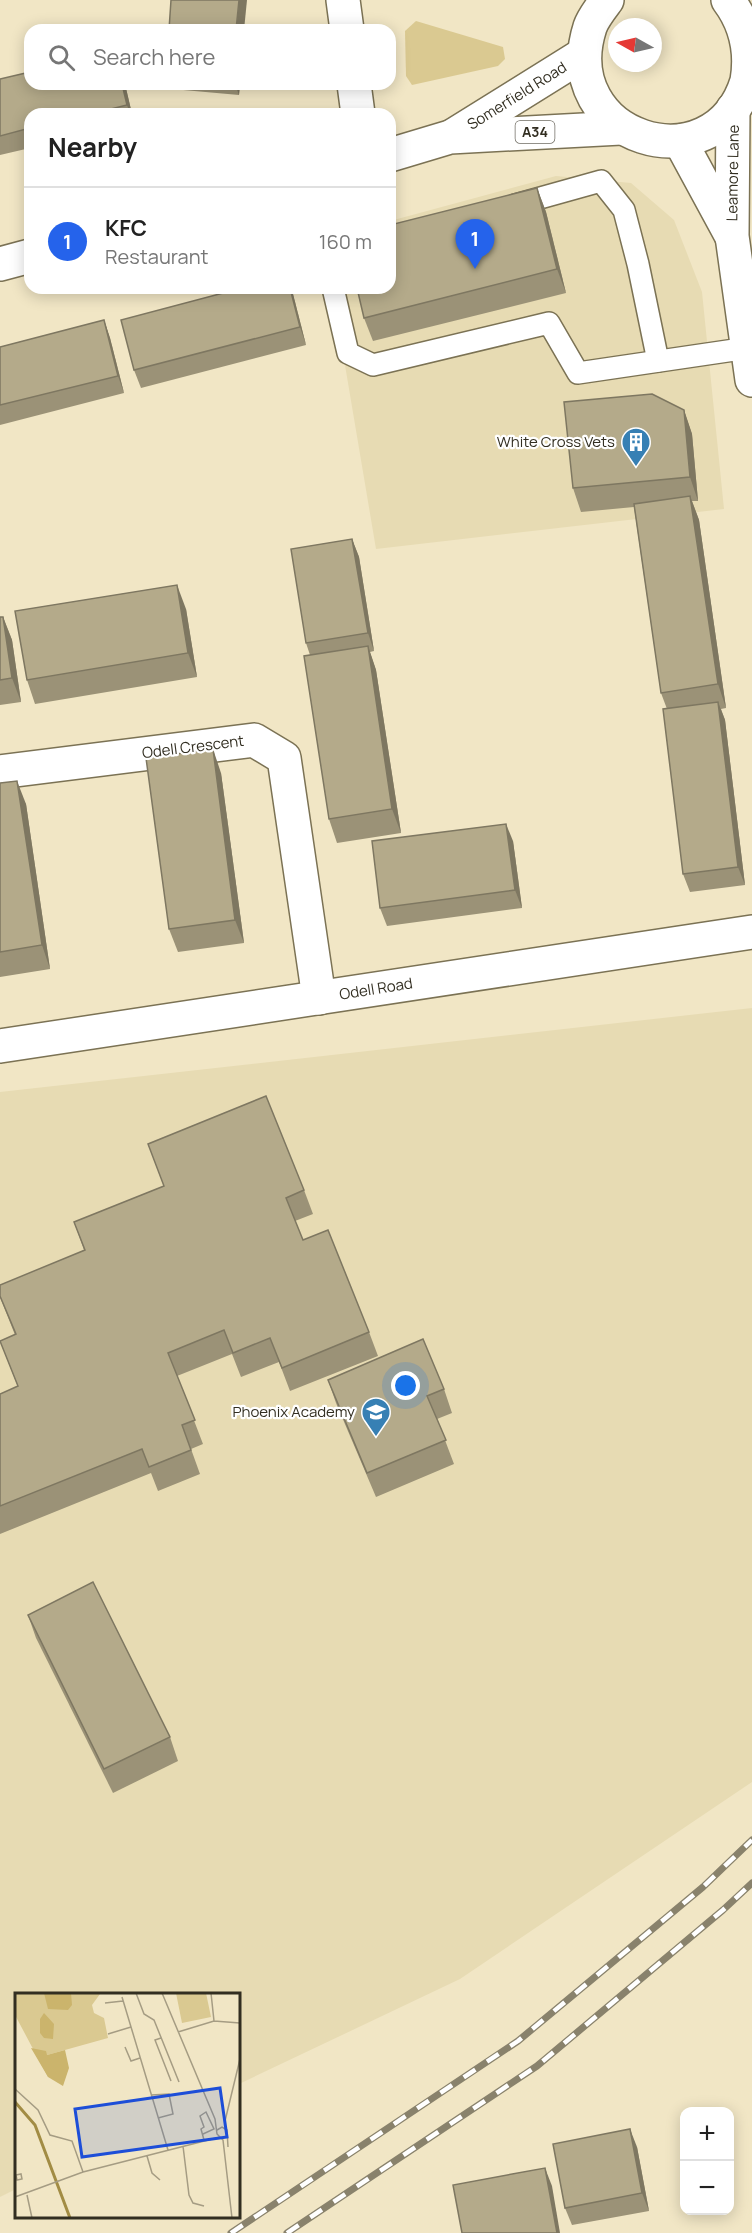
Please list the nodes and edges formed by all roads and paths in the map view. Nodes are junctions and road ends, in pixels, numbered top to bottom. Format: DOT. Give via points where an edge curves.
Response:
graph roads {
  1 [pos="343,0"];
  2 [pos="607,0"];
  3 [pos="728,0"];
  4 [pos="346,24"];
  5 [pos="584,54"];
  6 [pos="355,90"];
  7 [pos="743,95"];
  8 [pos="357,108"];
  9 [pos="621,128"];
  10 [pos="450,137"];
  11 [pos="680,141"];
  12 [pos="396,153"];
  13 [pos="499,210"];
  14 [pos="732,236"];
  15 [pos="24,258"];
  16 [pos="0,264"];
  17 [pos="334,294"];
  18 [pos="658,361"];
  19 [pos="750,364"];
  20 [pos="0,772"];
  21 [pos="752,932"];
  22 [pos="319,998"];
  23 [pos="0,1046"];
  1 -- 4 [label="main road"];
  2 -- 5 [label="main road" via="590,25"];
  3 -- 7 [label="main road, Leamore Lane" via="747,33 751,52"];
  5 -- 9 [label="main road" via="588,82 600,108"];
  5 -- 10 [label="main road, Somerfield Road / A34"];
  6 -- 8 [label="main road"];
  7 -- 11 [label="main road" via="718,124"];
  7 -- 14 [label="main road, Leamore Lane"];
  9 -- 10 [label="main road, Somerfield Road / A34"];
  9 -- 11 [label="main road" via="639,137"];
  10 -- 12 [label="main road, Somerfield Road / A34"];
  11 -- 14 [label="main road, Leamore Lane"];
  13 -- 18 [label="lane" via="601,181 624,210"];
  14 -- 19 [label="main road, Leamore Lane"];
  15 -- 16 [label="main road"];
  17 -- 18 [label="lane" via="348,353 373,365 549,323 578,373"];
  18 -- 19 [label="lane"];
  20 -- 22 [label="main road, Odell Crescent" via="254,740 284,758"];
  21 -- 22 [label="main road, Odell Road"];
  22 -- 23 [label="main road, Odell Road"];
}
